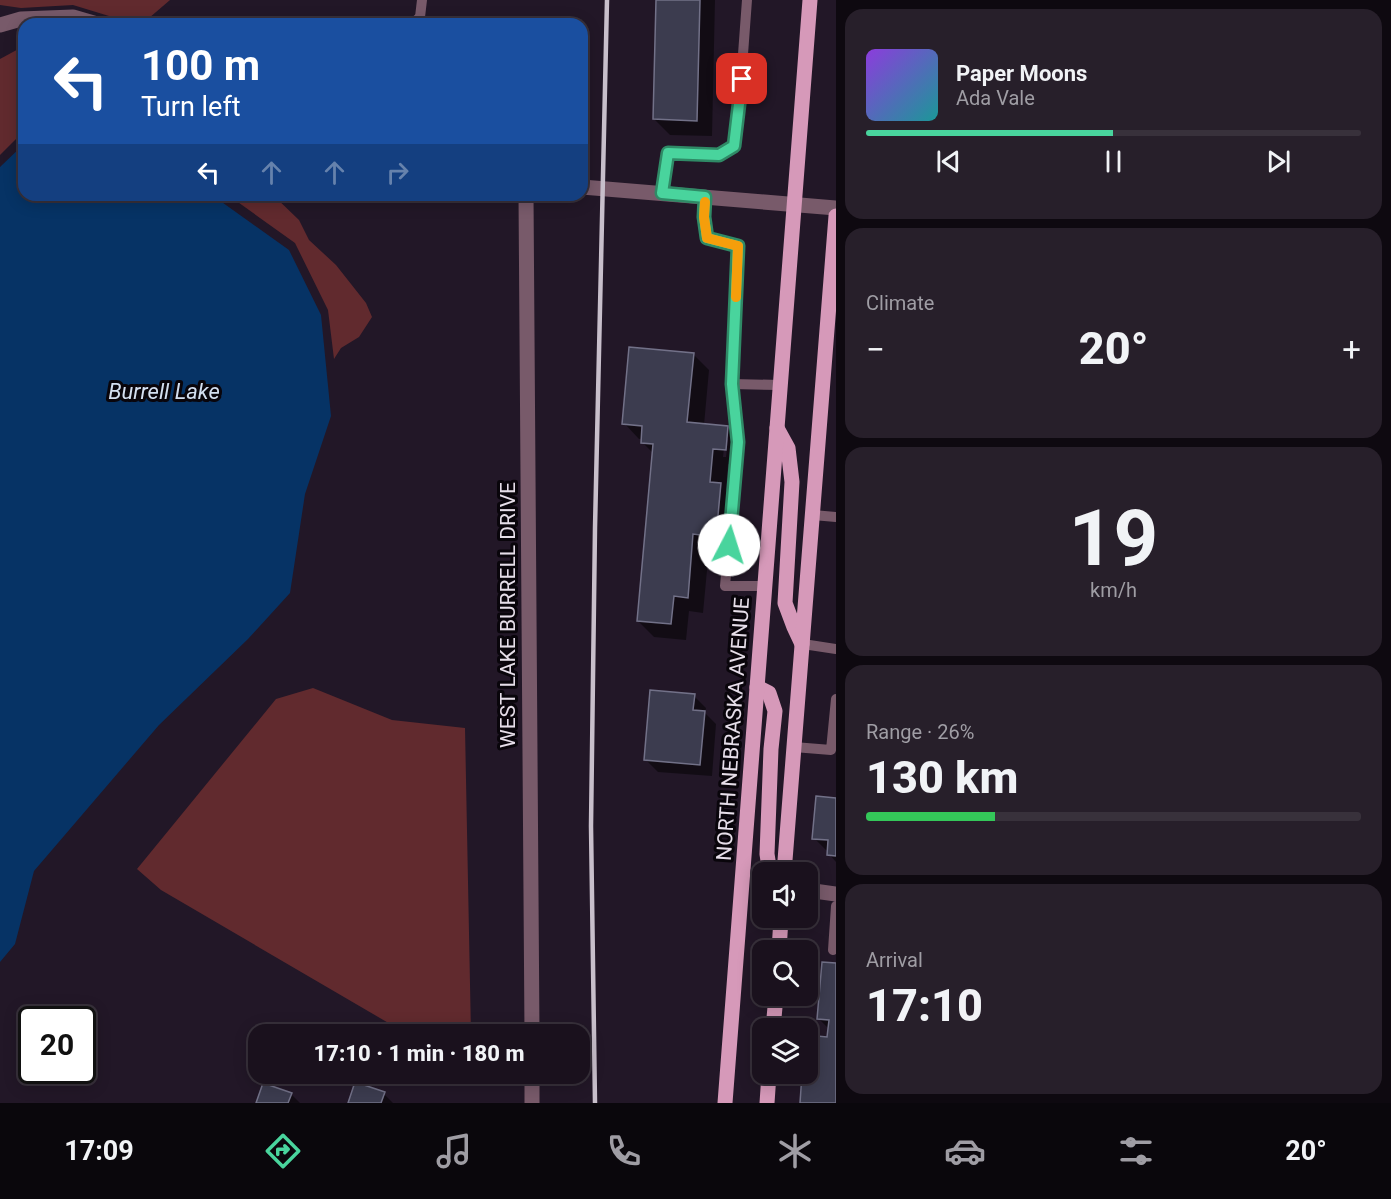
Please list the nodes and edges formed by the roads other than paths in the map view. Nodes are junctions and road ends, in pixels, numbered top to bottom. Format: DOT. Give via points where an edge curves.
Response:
graph roads {
  1 [pos="422,0"];
  2 [pos="747,0"];
  3 [pos="810,0"];
  4 [pos="39,18"];
  5 [pos="80,18"];
  6 [pos="419,18"];
  7 [pos="18,20"];
  8 [pos="0,25"];
  9 [pos="588,187"];
  10 [pos="662,193"];
  11 [pos="705,197"];
  12 [pos="526,201"];
  13 [pos="794,204"];
  14 [pos="836,208"];
  15 [pos="836,216"];
  16 [pos="732,384"];
  17 [pos="780,385"];
  18 [pos="777,429"];
  19 [pos="813,515"];
  20 [pos="836,517"];
  21 [pos="765,585"];
  22 [pos="802,644"];
  23 [pos="836,649"];
  24 [pos="757,687"];
  25 [pos="836,699"];
  26 [pos="794,747"];
  27 [pos="768,862"];
  28 [pos="785,862"];
  29 [pos="818,892"];
  30 [pos="836,894"];
  31 [pos="836,906"];
  32 [pos="833,950"];
  33 [pos="531,1024"];
  34 [pos="532,1084"];
  35 [pos="768,1084"];
  36 [pos="532,1103"];
  37 [pos="725,1103"];
  38 [pos="767,1103"];
  1 -- 6 [label="lane"];
  2 -- 10 [label="lane" via="734,146 719,155 668,153"];
  3 -- 13 [label="main road, NORTH NEBRASKA AVENUE"];
  4 -- 5 [label="street"];
  7 -- 8 [label="street"];
  9 -- 10 [label="street"];
  10 -- 11 [label="street"];
  11 -- 13 [label="street"];
  11 -- 16 [label="lane" via="707,238 738,246"];
  12 -- 33 [label="street, WEST LAKE BURRELL DRIVE"];
  13 -- 14 [label="street"];
  13 -- 17 [label="main road, NORTH NEBRASKA AVENUE"];
  15 -- 19 [label="main road"];
  16 -- 17 [label="lane"];
  16 -- 21 [label="lane" via="738,442 725,586"];
  17 -- 18 [label="main road, NORTH NEBRASKA AVENUE"];
  18 -- 21 [label="main road, NORTH NEBRASKA AVENUE"];
  18 -- 22 [label="main road" via="788,448 792,482 785,603"];
  19 -- 20 [label="lane"];
  19 -- 22 [label="main road"];
  21 -- 24 [label="main road, NORTH NEBRASKA AVENUE"];
  22 -- 23 [label="lane"];
  22 -- 26 [label="main road"];
  24 -- 27 [label="main road" via="769,693 775,711"];
  24 -- 37 [label="main road, NORTH NEBRASKA AVENUE"];
  25 -- 26 [label="lane" via="831,750"];
  26 -- 28 [label="main road"];
  29 -- 30 [label="street"];
  31 -- 32 [label="lane"];
  34 -- 36 [label="street"];
  35 -- 38 [label="main road"];
}
